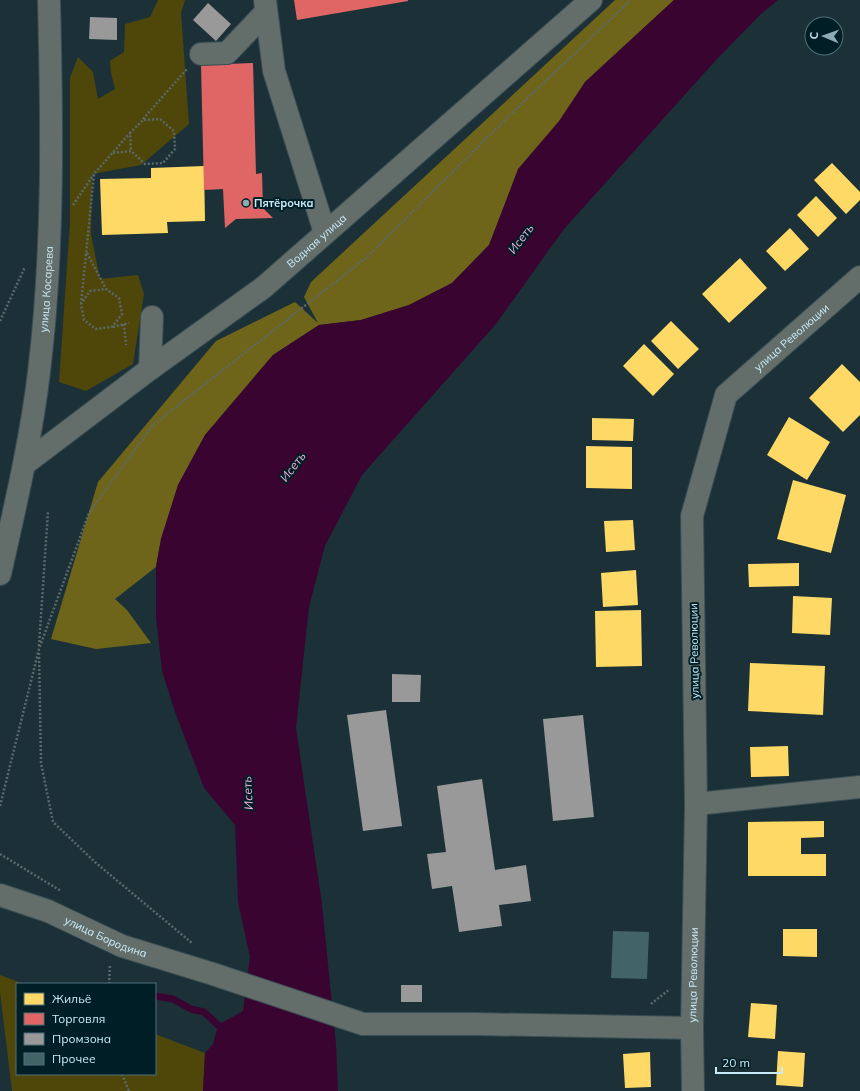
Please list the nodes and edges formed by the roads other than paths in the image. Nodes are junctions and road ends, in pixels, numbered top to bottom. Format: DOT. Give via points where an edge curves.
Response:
graph roads {
  1 [pos="50,0"];
  2 [pos="591,0"];
  3 [pos="265,6"];
  4 [pos="201,54"];
  5 [pos="325,233"];
  6 [pos="860,277"];
  7 [pos="152,317"];
  8 [pos="150,369"];
  9 [pos="26,463"];
  10 [pos="0,574"];
  11 [pos="860,787"];
  12 [pos="696,804"];
  13 [pos="0,894"];
  14 [pos="692,1028"];
  15 [pos="693,1091"];
  1 -- 9 [label="street, улица Косарева" via="50,239 39,372"];
  2 -- 5 [label="street, Водная улица"];
  3 -- 4 [label="street" via="227,53"];
  3 -- 5 [label="street" via="274,71"];
  5 -- 8 [label="street, Водная улица" via="264,287"];
  6 -- 12 [label="street, улица Революции" via="726,395 692,516"];
  7 -- 8 [label="street"];
  8 -- 9 [label="street, Водная улица"];
  9 -- 10 [label="street, улица Косарева"];
  11 -- 12 [label="street"];
  12 -- 14 [label="street, улица Революции"];
  13 -- 14 [label="street, улица Бородина" via="48,911 122,946 363,1024"];
  14 -- 15 [label="street, улица Революции"];
}
